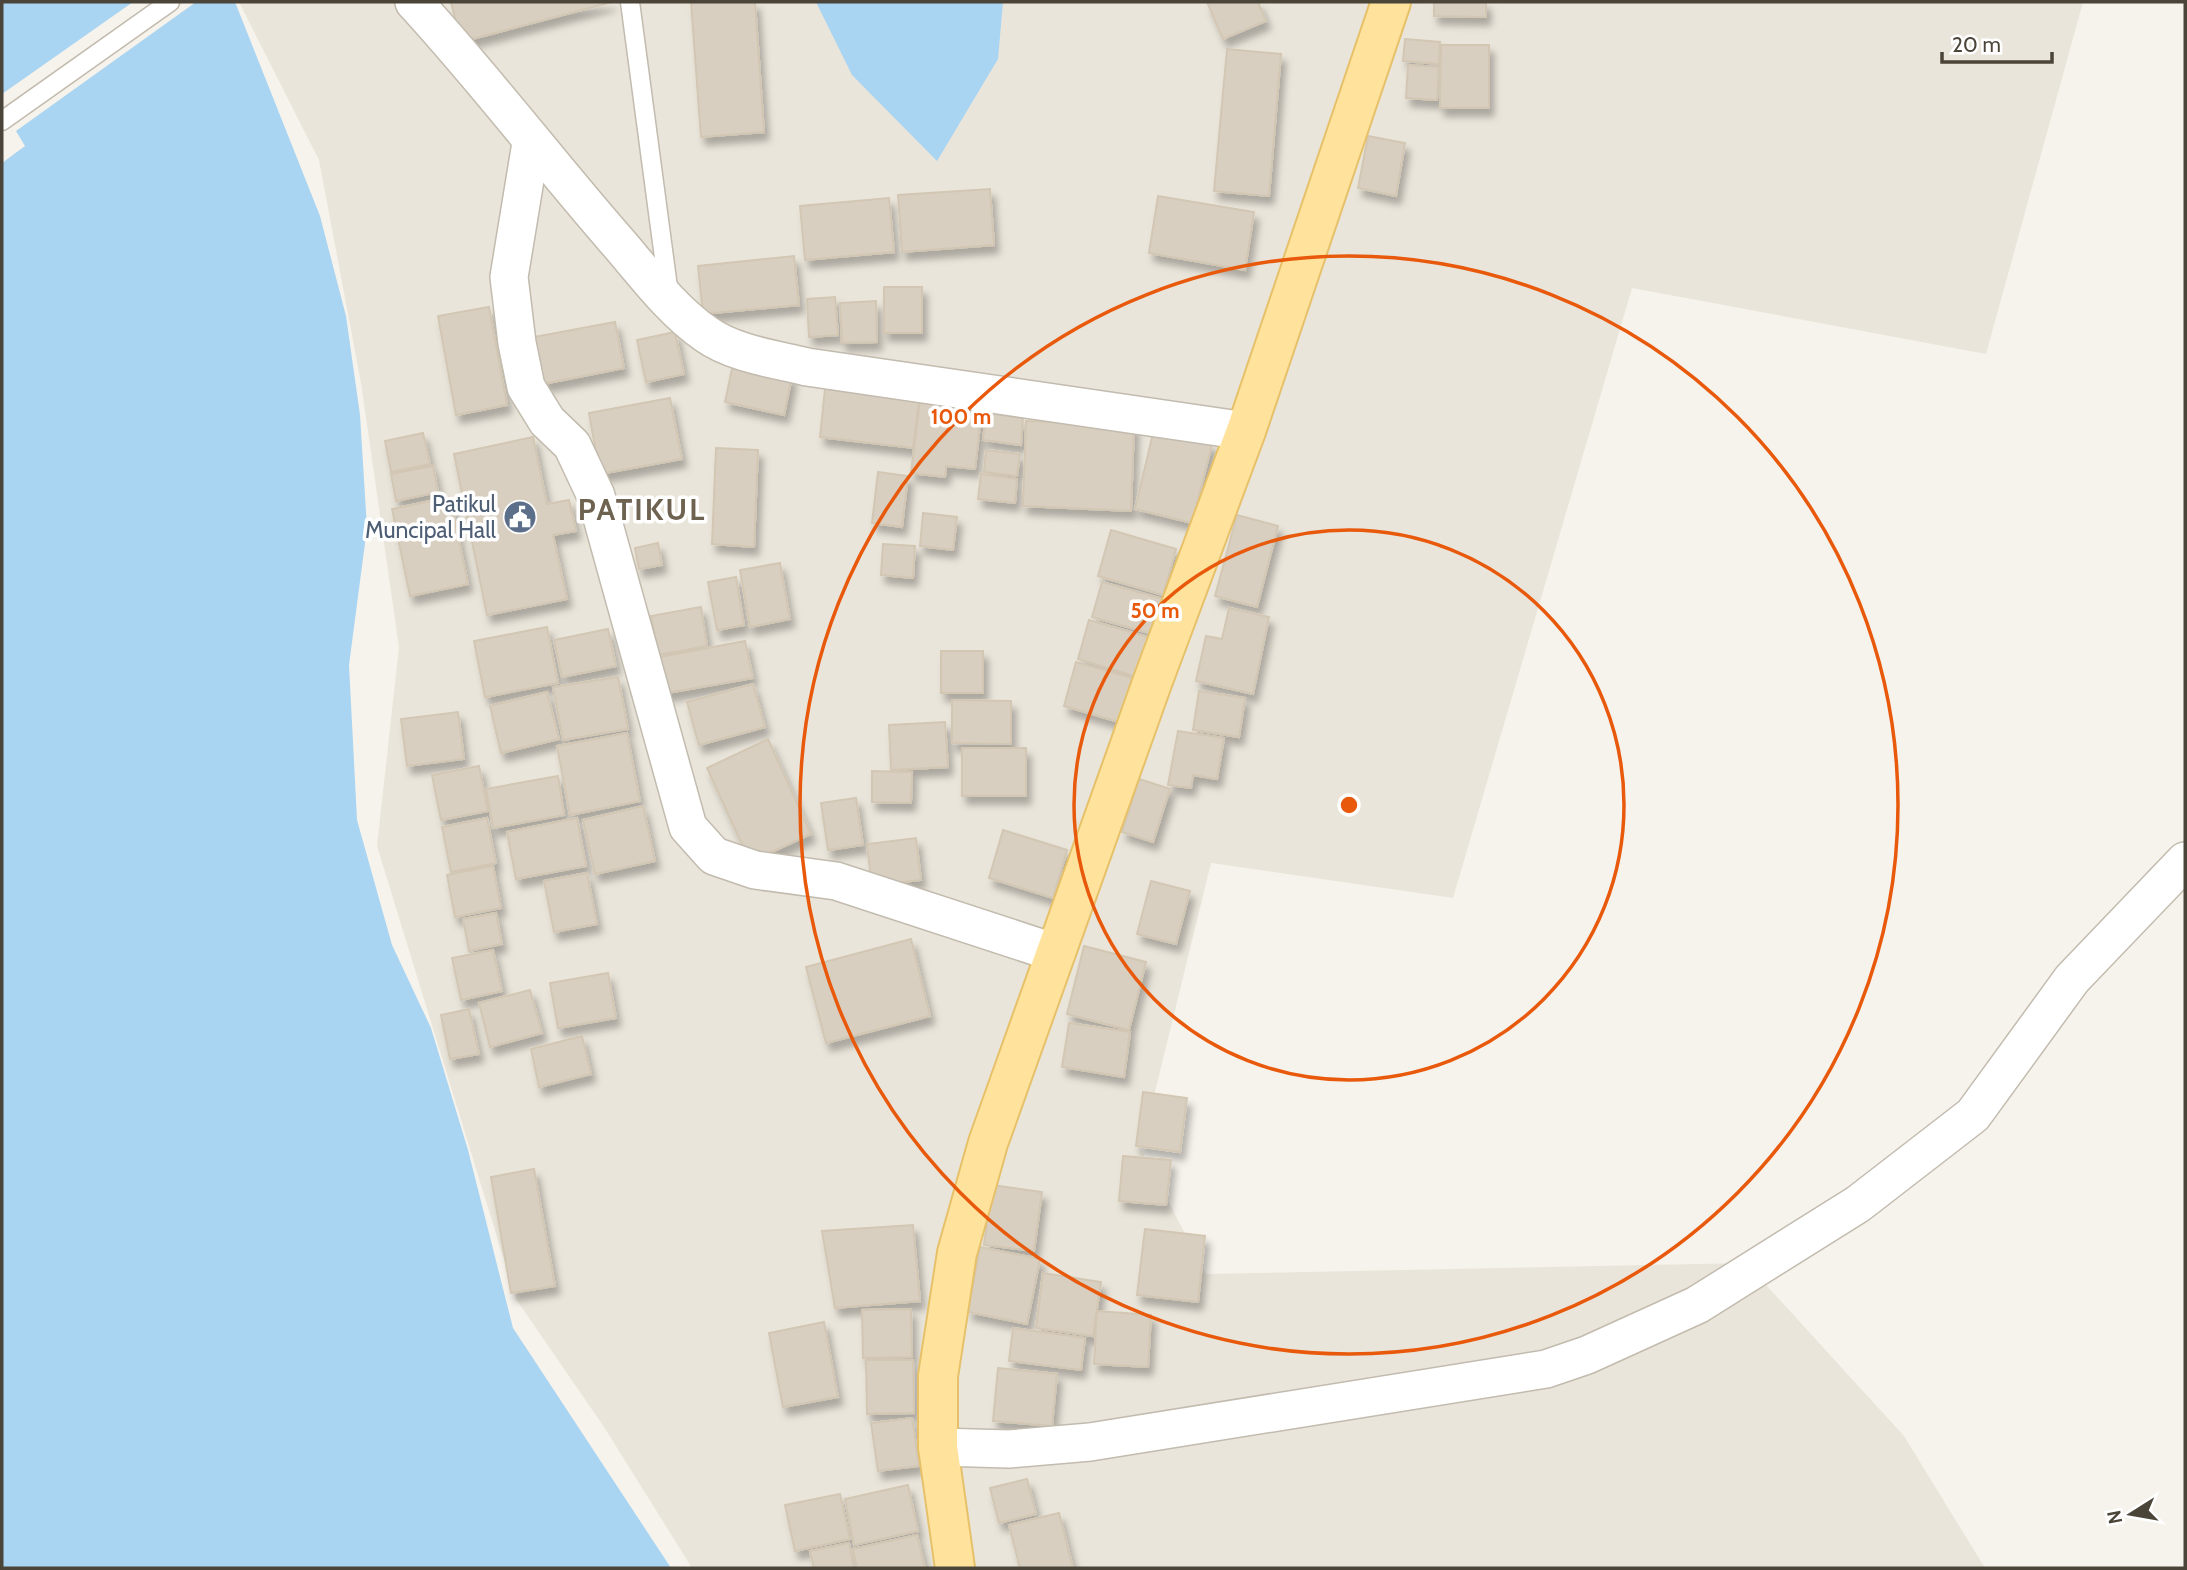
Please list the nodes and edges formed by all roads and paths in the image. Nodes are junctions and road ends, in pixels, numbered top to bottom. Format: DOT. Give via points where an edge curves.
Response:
graph roads {
  1 [pos="170,2"];
  2 [pos="414,2"];
  3 [pos="630,2"];
  4 [pos="1391,2"];
  5 [pos="2,121"];
  6 [pos="531,143"];
  7 [pos="670,302"];
  8 [pos="1246,431"];
  9 [pos="2185,861"];
  10 [pos="1056,953"];
  11 [pos="938,1447"];
  12 [pos="955,1568"];
  1 -- 5 [label="lane"];
  2 -- 6 [label="street" via="462,54"];
  3 -- 7 [label="lane"];
  4 -- 8 [label="main road"];
  6 -- 7 [label="street"];
  6 -- 10 [label="street" via="509,277 526,387 547,421 572,445 596,496 688,827 714,856 755,870 836,881"];
  7 -- 8 [label="street" via="707,335 739,349 807,367"];
  8 -- 10 [label="main road"];
  9 -- 11 [label="street" via="2072,979 1973,1115 1858,1204 1697,1305 1546,1369 1090,1442 1009,1449"];
  10 -- 11 [label="main road" via="988,1143 957,1253 938,1376"];
  11 -- 12 [label="main road"];
}
